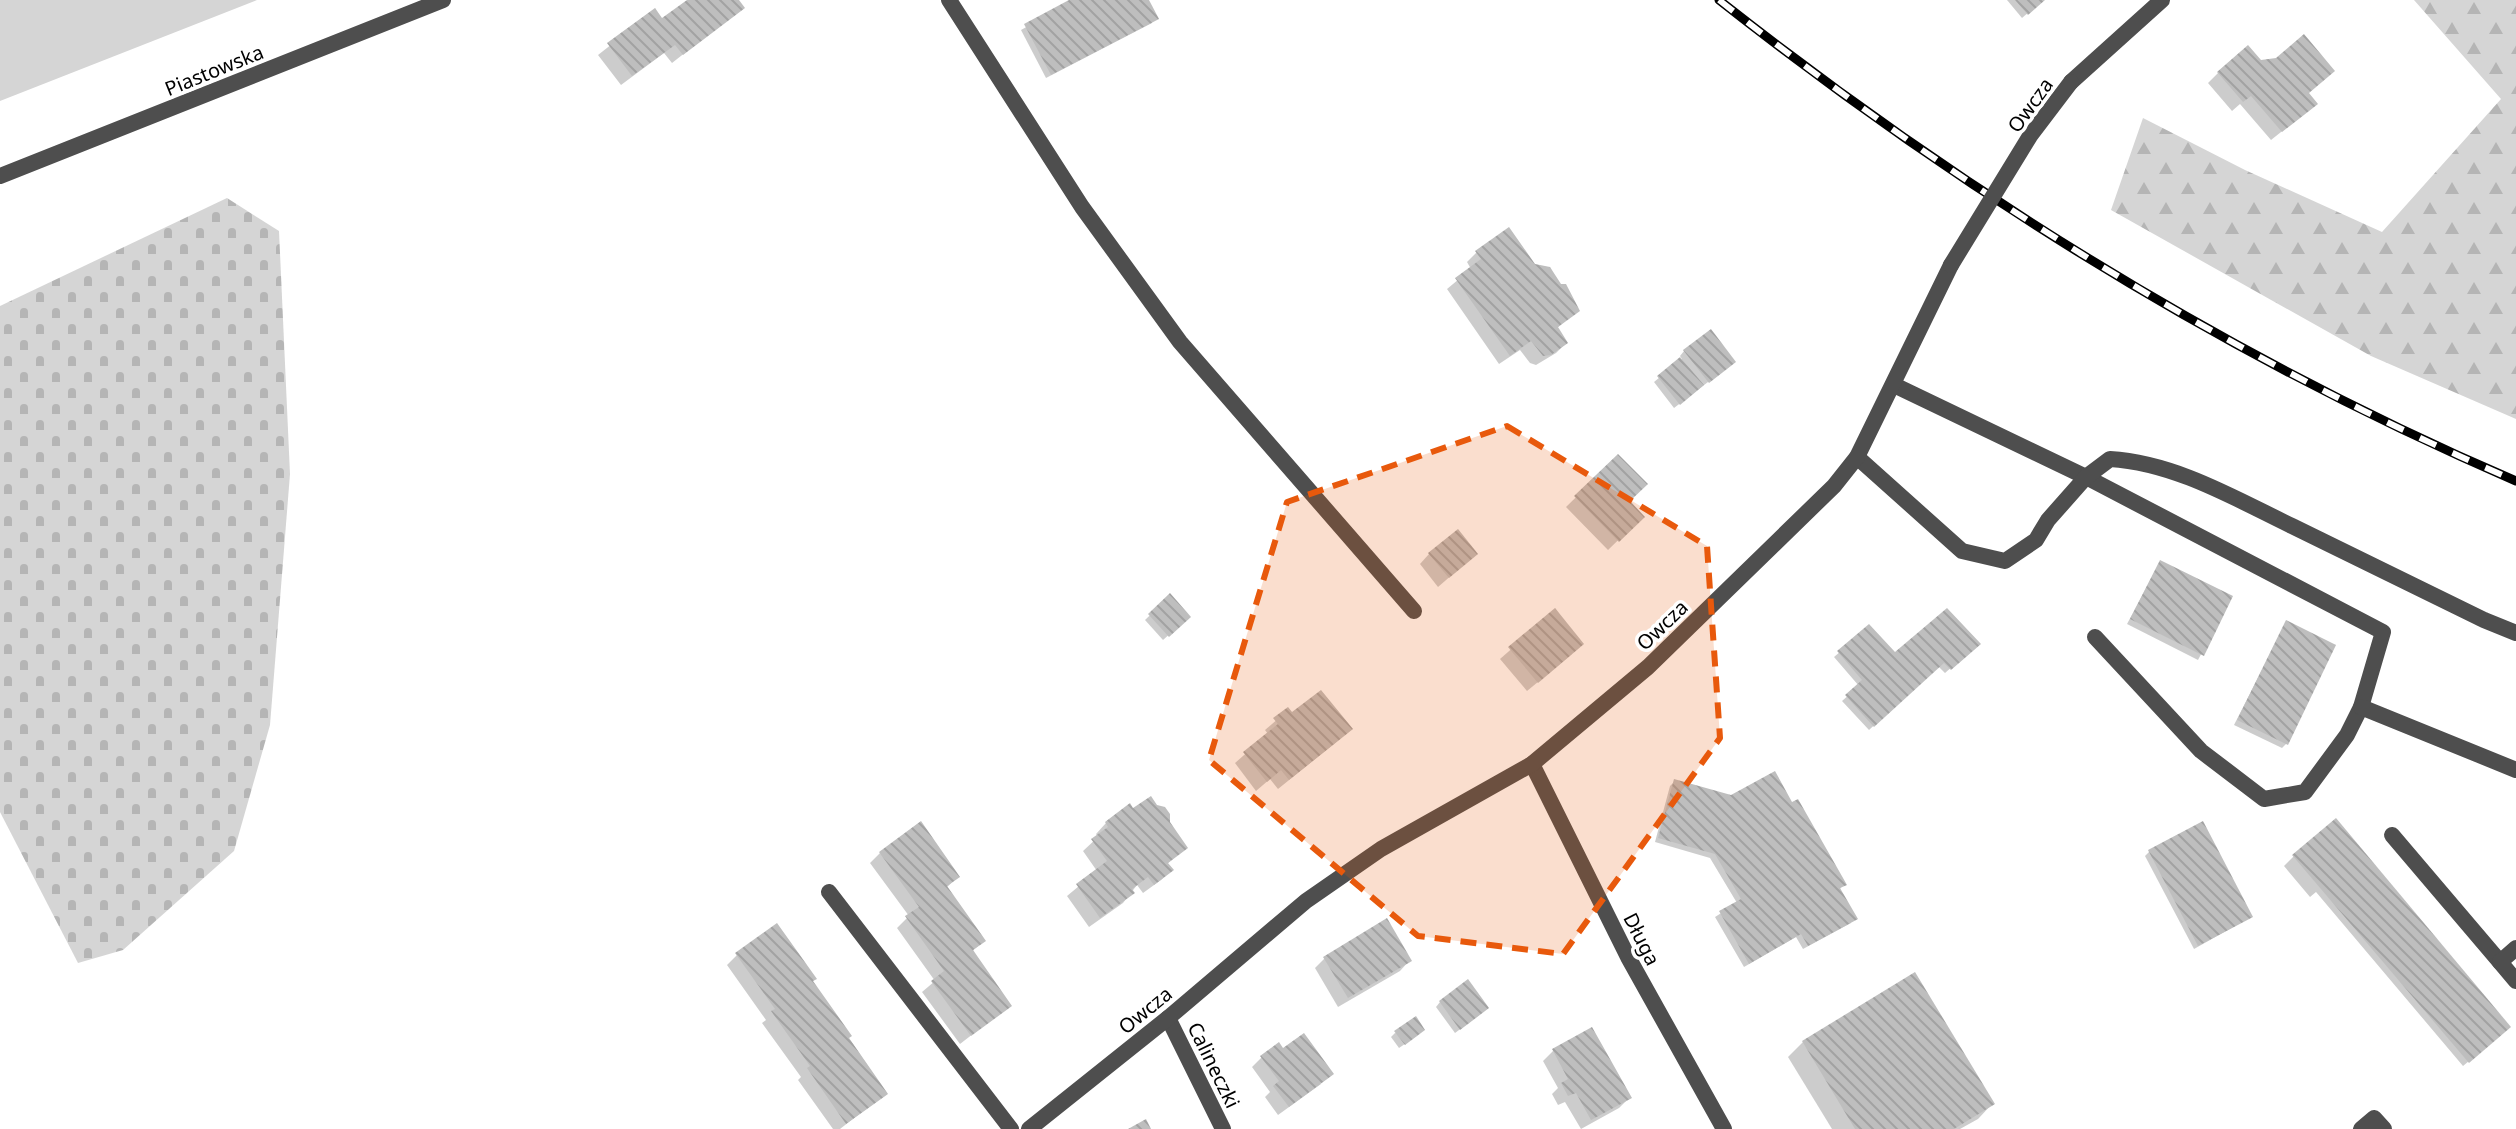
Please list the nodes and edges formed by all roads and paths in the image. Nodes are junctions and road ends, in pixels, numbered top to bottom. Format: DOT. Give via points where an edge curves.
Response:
graph roads {
  1 [pos="443,0"];
  2 [pos="949,0"];
  3 [pos="2162,0"];
  4 [pos="0,176"];
  5 [pos="1894,385"];
  6 [pos="1857,457"];
  7 [pos="2086,477"];
  8 [pos="1414,611"];
  9 [pos="2516,633"];
  10 [pos="2095,637"];
  11 [pos="2361,707"];
  12 [pos="1532,764"];
  13 [pos="2516,770"];
  14 [pos="2392,835"];
  15 [pos="829,892"];
  16 [pos="2516,948"];
  17 [pos="2500,962"];
  18 [pos="2516,981"];
  19 [pos="1168,1018"];
  20 [pos="1011,1129"];
  21 [pos="1029,1129"];
  22 [pos="1223,1129"];
  23 [pos="1724,1129"];
  24 [pos="2361,1129"];
  25 [pos="2384,1129"];
  1 -- 4 [label="street, Piastowska"];
  2 -- 8 [label="street" via="1082,207 1180,342"];
  3 -- 5 [label="street, Owcza, bridge" via="2071,82 2030,136 1951,265"];
  5 -- 6 [label="street, Owcza"];
  5 -- 7 [label="street"];
  6 -- 7 [label="street" via="1962,551 2005,561 2036,540"];
  6 -- 12 [label="street, Owcza" via="1834,486 1648,667"];
  7 -- 9 [label="street" via="2110,459 2169,470"];
  7 -- 11 [label="street" via="2383,632"];
  10 -- 11 [label="street" via="2201,751 2264,799 2305,792"];
  11 -- 13 [label="street"];
  12 -- 19 [label="street, Owcza" via="1381,849 1319,893"];
  12 -- 23 [label="street, Długa" via="1628,957"];
  14 -- 17 [label="street"];
  15 -- 20 [label="street"];
  16 -- 17 [label="street"];
  17 -- 18 [label="street"];
  19 -- 21 [label="street, Owcza"];
  19 -- 22 [label="street, Calineczki"];
  24 -- 25 [label="street" via="2374,1118"];
}
